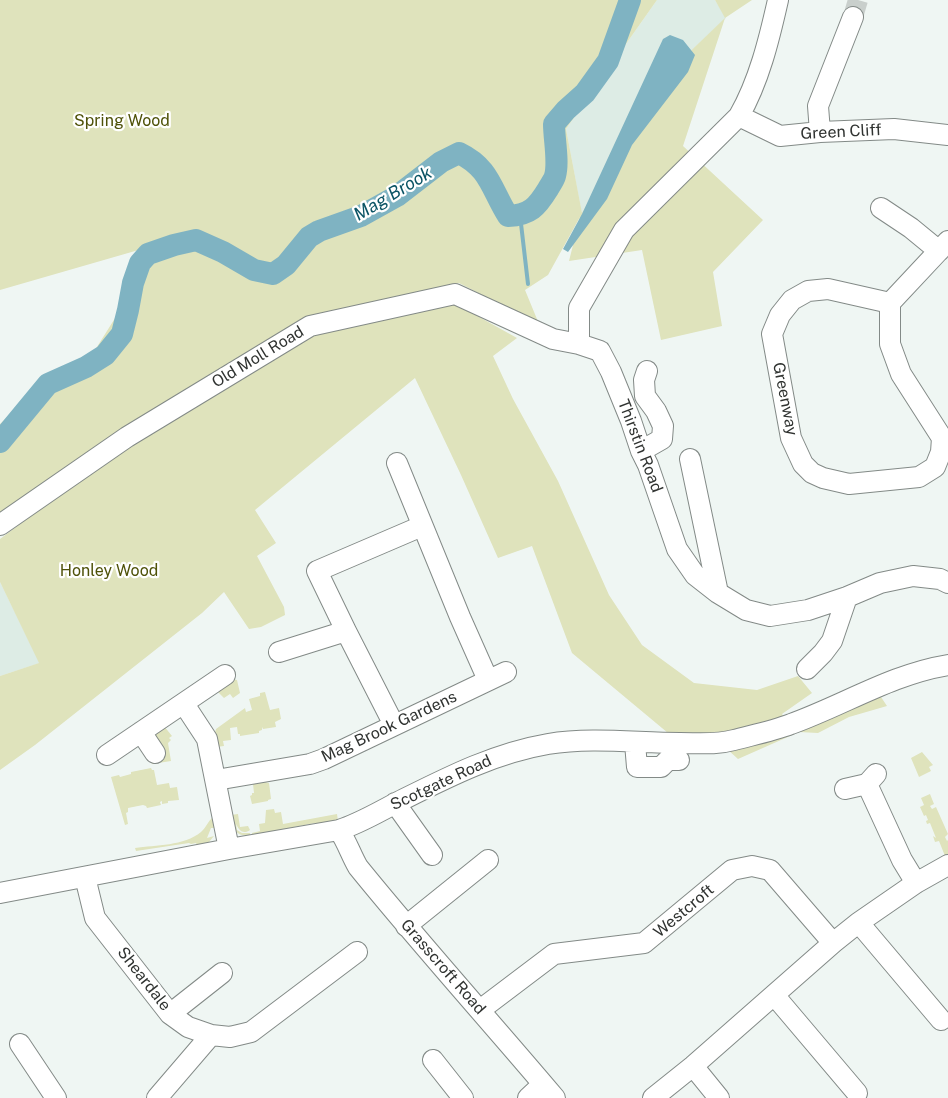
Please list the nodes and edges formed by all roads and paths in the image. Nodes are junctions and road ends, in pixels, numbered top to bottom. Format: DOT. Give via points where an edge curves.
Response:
graph roads {
  1 [pos="778,0"];
  2 [pos="856,6"];
  3 [pos="739,116"];
  4 [pos="820,132"];
  5 [pos="948,135"];
  6 [pos="881,208"];
  7 [pos="943,246"];
  8 [pos="890,303"];
  9 [pos="579,344"];
  10 [pos="647,371"];
  11 [pos="641,451"];
  12 [pos="690,459"];
  13 [pos="397,463"];
  14 [pos="0,525"];
  15 [pos="422,526"];
  16 [pos="948,583"];
  17 [pos="718,593"];
  18 [pos="846,597"];
  19 [pos="346,631"];
  20 [pos="279,652"];
  21 [pos="948,665"];
  22 [pos="807,669"];
  23 [pos="506,672"];
  24 [pos="225,675"];
  25 [pos="488,680"];
  26 [pos="184,704"];
  27 [pos="394,725"];
  28 [pos="141,732"];
  29 [pos="635,743"];
  30 [pos="155,753"];
  31 [pos="107,755"];
  32 [pos="679,760"];
  33 [pos="216,780"];
  34 [pos="845,789"];
  35 [pos="396,803"];
  36 [pos="339,830"];
  37 [pos="229,849"];
  38 [pos="432,855"];
  39 [pos="488,860"];
  40 [pos="948,865"];
  41 [pos="85,877"];
  42 [pos="916,883"];
  43 [pos="0,893"];
  44 [pos="859,923"];
  45 [pos="406,926"];
  46 [pos="832,943"];
  47 [pos="357,952"];
  48 [pos="222,973"];
  49 [pos="774,995"];
  50 [pos="480,1010"];
  51 [pos="170,1014"];
  52 [pos="942,1020"];
  53 [pos="211,1035"];
  54 [pos="20,1044"];
  55 [pos="433,1060"];
  56 [pos="693,1066"];
  57 [pos="549,1091"];
  58 [pos="857,1093"];
  59 [pos="56,1098"];
  60 [pos="158,1098"];
  61 [pos="463,1098"];
  62 [pos="528,1098"];
  63 [pos="653,1098"];
  64 [pos="719,1098"];
  1 -- 3 [label="street" via="760,68"];
  2 -- 4 [label="street" via="818,106"];
  3 -- 4 [label="street, Green Cliff" via="780,136"];
  3 -- 9 [label="street" via="624,230 579,308"];
  4 -- 5 [label="street, Green Cliff" via="894,129"];
  6 -- 7 [label="street"];
  7 -- 8 [label="street"];
  8 -- 8 [label="street, Greenway" via="890,344 902,374 942,438 941,452 935,467 920,477 849,484 823,478 803,464 791,438 772,334 792,300 808,291 828,290"];
  9 -- 11 [label="street, Thirstin Road" via="600,351"];
  9 -- 14 [label="street, Old Moll Road" via="553,339 455,294 310,326 127,437"];
  10 -- 11 [label="street" via="645,396 663,426 662,439"];
  11 -- 17 [label="street, Thirstin Road" via="677,549 695,575"];
  12 -- 17 [label="street"];
  13 -- 15 [label="street"];
  15 -- 19 [label="street" via="317,571"];
  15 -- 25 [label="street"];
  16 -- 18 [label="street, Thirstin Road" via="913,576 880,583"];
  17 -- 18 [label="street, Thirstin Road" via="746,610 770,616 808,610"];
  18 -- 22 [label="street" via="832,641"];
  19 -- 20 [label="street"];
  19 -- 27 [label="street"];
  21 -- 29 [label="street, Scotgate Road" via="890,681 790,725 720,744"];
  23 -- 25 [label="street, Mag Brook Gardens"];
  24 -- 26 [label="street"];
  25 -- 27 [label="street, Mag Brook Gardens"];
  26 -- 28 [label="street"];
  26 -- 33 [label="street" via="207,739"];
  27 -- 33 [label="street, Mag Brook Gardens" via="310,764"];
  28 -- 30 [label="street"];
  28 -- 31 [label="street"];
  29 -- 32 [label="street" via="637,767 661,767 668,760"];
  29 -- 35 [label="street, Scotgate Road" via="588,741 516,752 455,773"];
  33 -- 37 [label="street"];
  34 -- 42 [label="street" via="871,779 902,860"];
  35 -- 36 [label="street, Scotgate Road"];
  35 -- 38 [label="street"];
  36 -- 37 [label="street, Scotgate Road"];
  36 -- 45 [label="street, Grasscroft Road" via="358,867"];
  37 -- 41 [label="street, Scotgate Road"];
  39 -- 45 [label="street"];
  40 -- 42 [label="street"];
  41 -- 43 [label="street, Scotgate Road"];
  41 -- 51 [label="street, Sheardale" via="95,918"];
  42 -- 44 [label="street"];
  44 -- 46 [label="street"];
  44 -- 52 [label="street"];
  45 -- 50 [label="street, Grasscroft Road"];
  46 -- 49 [label="street"];
  46 -- 50 [label="street, Westcroft" via="770,870 752,866 732,870 644,944 554,954"];
  47 -- 53 [label="street, Sheardale" via="251,1032 230,1037"];
  48 -- 51 [label="street"];
  49 -- 56 [label="street"];
  49 -- 58 [label="street"];
  50 -- 57 [label="street, Grasscroft Road"];
  51 -- 53 [label="street, Sheardale" via="188,1027"];
  53 -- 60 [label="street"];
  54 -- 59 [label="street"];
  55 -- 61 [label="street"];
  56 -- 63 [label="street"];
  56 -- 64 [label="street"];
  57 -- 62 [label="street"];
}
